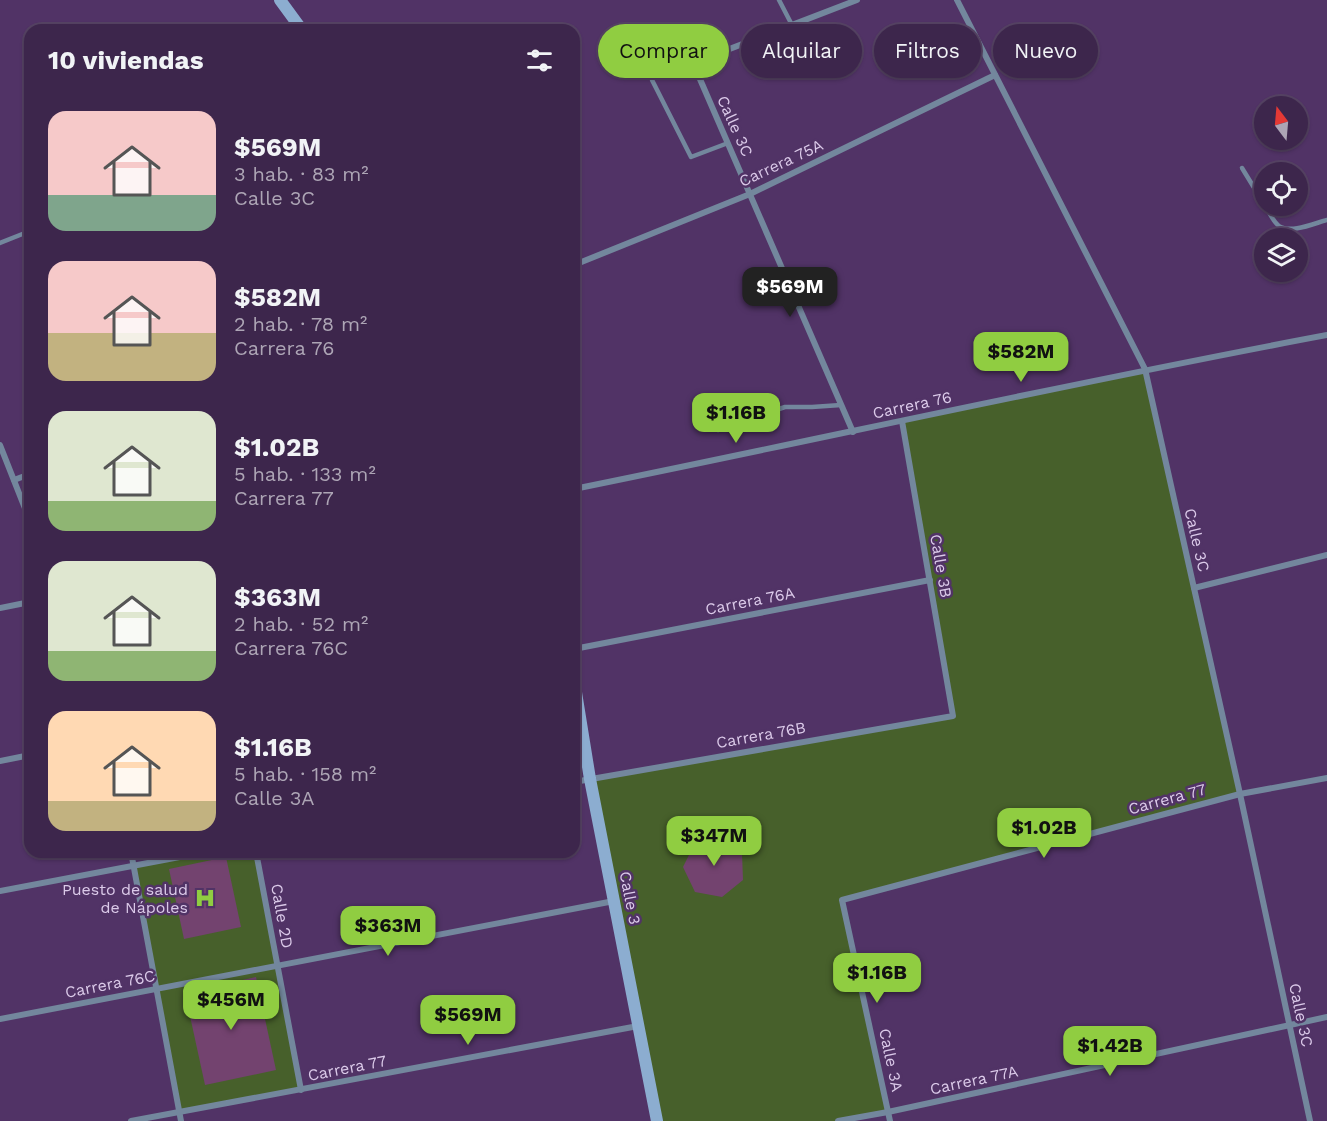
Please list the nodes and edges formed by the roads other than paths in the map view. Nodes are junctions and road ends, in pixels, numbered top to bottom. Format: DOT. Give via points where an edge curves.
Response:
graph roads {
  1 [pos="280,0"];
  2 [pos="779,0"];
  3 [pos="857,0"];
  4 [pos="957,0"];
  5 [pos="298,24"];
  6 [pos="791,24"];
  7 [pos="795,24"];
  8 [pos="741,45"];
  9 [pos="993,73"];
  10 [pos="993,75"];
  11 [pos="996,78"];
  12 [pos="652,80"];
  13 [pos="728,143"];
  14 [pos="1242,168"];
  15 [pos="1254,187"];
  16 [pos="750,194"];
  17 [pos="1272,216"];
  18 [pos="1327,220"];
  19 [pos="24,233"];
  20 [pos="0,243"];
  21 [pos="580,264"];
  22 [pos="1327,335"];
  23 [pos="1145,369"];
  24 [pos="841,405"];
  25 [pos="902,421"];
  26 [pos="718,430"];
  27 [pos="853,432"];
  28 [pos="0,445"];
  29 [pos="24,476"];
  30 [pos="14,480"];
  31 [pos="580,488"];
  32 [pos="24,506"];
  33 [pos="1327,555"];
  34 [pos="930,579"];
  35 [pos="1194,588"];
  36 [pos="24,603"];
  37 [pos="0,608"];
  38 [pos="580,648"];
  39 [pos="953,716"];
  40 [pos="580,717"];
  41 [pos="24,756"];
  42 [pos="0,761"];
  43 [pos="1327,778"];
  44 [pos="590,779"];
  45 [pos="580,781"];
  46 [pos="1240,794"];
  47 [pos="132,858"];
  48 [pos="175,858"];
  49 [pos="257,858"];
  50 [pos="134,866"];
  51 [pos="0,891"];
  52 [pos="842,900"];
  53 [pos="614,901"];
  54 [pos="277,966"];
  55 [pos="157,989"];
  56 [pos="1327,1017"];
  57 [pos="0,1019"];
  58 [pos="639,1026"];
  59 [pos="1289,1026"];
  60 [pos="301,1090"];
  61 [pos="888,1112"];
  62 [pos="180,1113"];
  63 [pos="131,1121"];
  64 [pos="182,1121"];
  65 [pos="657,1121"];
  66 [pos="838,1121"];
  67 [pos="890,1121"];
  68 [pos="1310,1121"];
  1 -- 5 [label="street"];
  2 -- 6 [label="lane"];
  3 -- 7 [label="street"];
  4 -- 9 [label="street, Calle 3C"];
  8 -- 13 [label="street, Calle 3C" via="693,63"];
  10 -- 16 [label="street, Carrera 75A"];
  11 -- 23 [label="street, Calle 3C"];
  12 -- 13 [label="lane" via="688,155 694,157"];
  13 -- 16 [label="street, Calle 3C"];
  14 -- 15 [label="lane"];
  16 -- 21 [label="street, Carrera 75A"];
  16 -- 24 [label="street, Calle 3C"];
  17 -- 18 [label="lane" via="1286,228"];
  19 -- 20 [label="lane"];
  22 -- 23 [label="street, Carrera 76"];
  23 -- 25 [label="street, Carrera 76"];
  23 -- 35 [label="street, Calle 3C"];
  24 -- 26 [label="lane" via="785,407"];
  24 -- 27 [label="street, Calle 3C"];
  25 -- 27 [label="street, Carrera 76"];
  25 -- 34 [label="street, Calle 3B"];
  27 -- 31 [label="street, Carrera 76"];
  28 -- 30 [label="street"];
  29 -- 30 [label="street"];
  30 -- 32 [label="street"];
  33 -- 35 [label="street"];
  34 -- 38 [label="street, Carrera 76A"];
  34 -- 39 [label="street, Calle 3B"];
  35 -- 46 [label="street, Calle 3C"];
  36 -- 37 [label="street"];
  39 -- 44 [label="street, Carrera 76B"];
  40 -- 44 [label="street, Calle 3"];
  41 -- 42 [label="street"];
  43 -- 46 [label="street, Carrera 77"];
  44 -- 45 [label="street, Carrera 76B"];
  44 -- 53 [label="street, Calle 3"];
  46 -- 52 [label="street, Carrera 77"];
  46 -- 59 [label="street, Calle 3C"];
  47 -- 50 [label="street"];
  48 -- 50 [label="street"];
  49 -- 54 [label="street, Calle 2D"];
  50 -- 51 [label="street"];
  50 -- 55 [label="street"];
  52 -- 61 [label="street, Calle 3A"];
  53 -- 54 [label="street, Carrera 76C"];
  53 -- 58 [label="street, Calle 3"];
  54 -- 55 [label="street, Carrera 76C"];
  54 -- 60 [label="street, Calle 2D"];
  55 -- 57 [label="street, Carrera 76C"];
  55 -- 62 [label="street"];
  56 -- 59 [label="street, Carrera 77A"];
  58 -- 60 [label="street, Carrera 77"];
  58 -- 65 [label="street, Calle 3"];
  59 -- 61 [label="street, Carrera 77A"];
  59 -- 68 [label="street, Calle 3C"];
  60 -- 62 [label="street, Carrera 77"];
  61 -- 66 [label="street, Carrera 77A"];
  61 -- 67 [label="street, Calle 3A"];
  62 -- 63 [label="street, Carrera 77"];
  62 -- 64 [label="street"];
}
